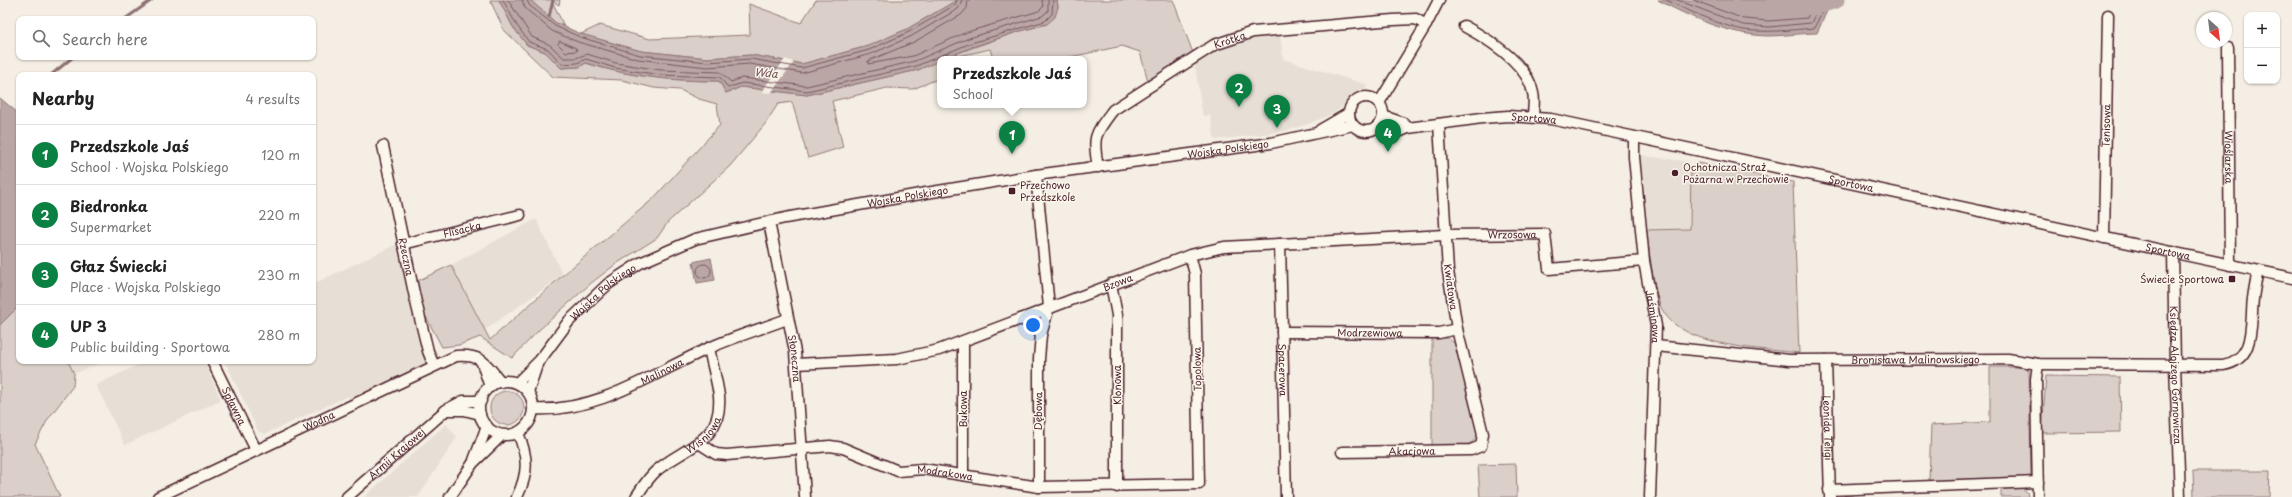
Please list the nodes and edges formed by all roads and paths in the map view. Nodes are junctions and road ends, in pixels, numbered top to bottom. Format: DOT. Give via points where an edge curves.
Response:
graph roads {
  1 [pos="1439,0"];
  2 [pos="2108,15"];
  3 [pos="1426,25"];
  4 [pos="1464,26"];
  5 [pos="2228,48"];
  6 [pos="1375,100"];
  7 [pos="1349,113"];
  8 [pos="1383,116"];
  9 [pos="1533,117"];
  10 [pos="1439,124"];
  11 [pos="1353,125"];
  12 [pos="1378,126"];
  13 [pos="1408,128"];
  14 [pos="1320,130"];
  15 [pos="1634,137"];
  16 [pos="383,146"];
  17 [pos="1098,167"];
  18 [pos="1036,175"];
  19 [pos="520,215"];
  20 [pos="769,222"];
  21 [pos="1445,235"];
  22 [pos="2104,238"];
  23 [pos="403,244"];
  24 [pos="1280,244"];
  25 [pos="2173,252"];
  26 [pos="1190,255"];
  27 [pos="1644,261"];
  28 [pos="2230,265"];
  29 [pos="2258,271"];
  30 [pos="2292,278"];
  31 [pos="1111,284"];
  32 [pos="1049,307"];
  33 [pos="787,319"];
  34 [pos="1021,319"];
  35 [pos="1457,330"];
  36 [pos="1282,332"];
  37 [pos="1041,335"];
  38 [pos="963,342"];
  39 [pos="1656,346"];
  40 [pos="709,348"];
  41 [pos="481,359"];
  42 [pos="540,360"];
  43 [pos="1826,360"];
  44 [pos="213,364"];
  45 [pos="796,364"];
  46 [pos="2038,364"];
  47 [pos="2175,365"];
  48 [pos="434,366"];
  49 [pos="501,382"];
  50 [pos="517,383"];
  51 [pos="490,387"];
  52 [pos="528,392"];
  53 [pos="481,401"];
  54 [pos="534,409"];
  55 [pos="446,410"];
  56 [pos="480,414"];
  57 [pos="487,426"];
  58 [pos="518,432"];
  59 [pos="502,435"];
  60 [pos="699,443"];
  61 [pos="1481,446"];
  62 [pos="802,448"];
  63 [pos="256,450"];
  64 [pos="1342,452"];
  65 [pos="473,463"];
  66 [pos="963,475"];
  67 [pos="2038,482"];
  68 [pos="1199,484"];
  69 [pos="1039,487"];
  70 [pos="1117,487"];
  71 [pos="1829,494"];
  72 [pos="158,497"];
  73 [pos="347,497"];
  74 [pos="450,497"];
  75 [pos="517,497"];
  76 [pos="636,497"];
  77 [pos="805,497"];
  78 [pos="1286,497"];
  79 [pos="1650,497"];
  80 [pos="2038,497"];
  81 [pos="2180,497"];
  1 -- 3 [label="street"];
  2 -- 22 [label="street, Tenisowa"];
  3 -- 6 [label="street"];
  3 -- 17 [label="street, Krótka" via="1416,19 1253,32 1214,44 1113,110 1094,141"];
  4 -- 9 [label="street" via="1500,49 1527,75 1533,92"];
  5 -- 28 [label="street, Wioślarska"];
  6 -- 7 [label="street" via="1356,101"];
  6 -- 8 [label="street"];
  7 -- 11 [label="street"];
  7 -- 14 [label="street, Wojska Polskiego"];
  8 -- 12 [label="street"];
  8 -- 13 [label="street" via="1403,123"];
  9 -- 10 [label="street, Sportowa" via="1482,118"];
  9 -- 15 [label="street, Sportowa"];
  10 -- 13 [label="street, Sportowa"];
  10 -- 21 [label="street, Kwiatowa"];
  11 -- 12 [label="street" via="1366,131"];
  11 -- 14 [label="street, Wojska Polskiego" via="1337,130"];
  12 -- 13 [label="street, Sportowa" via="1401,131"];
  14 -- 17 [label="street, Wojska Polskiego" via="1271,143"];
  15 -- 22 [label="street, Sportowa"];
  15 -- 27 [label="street, Jaśminowa"];
  16 -- 23 [label="street, Rzeczna"];
  17 -- 18 [label="street, Wojska Polskiego"];
  18 -- 20 [label="street, Wojska Polskiego"];
  18 -- 32 [label="street"];
  19 -- 23 [label="street, Flisacka"];
  20 -- 33 [label="street, Słoneczna"];
  20 -- 42 [label="street, Wojska Polskiego" via="695,239 628,270 590,300 569,321"];
  21 -- 24 [label="street, Bzowa"];
  21 -- 27 [label="street, Wrzosowa" via="1544,234 1549,269"];
  21 -- 35 [label="street, Kwiatowa"];
  22 -- 25 [label="street, Sportowa"];
  23 -- 48 [label="street, Rzeczna" via="428,351"];
  24 -- 26 [label="street, Bzowa" via="1224,247"];
  24 -- 36 [label="street, Spacerowa"];
  25 -- 28 [label="street, Sportowa"];
  25 -- 47 [label="street, Księdza Alojzego Górnowicza"];
  26 -- 31 [label="street, Bzowa"];
  26 -- 68 [label="street, Topolowa" via="1195,274"];
  27 -- 39 [label="street, Jaśminowa" via="1656,326"];
  28 -- 29 [label="street, Sportowa"];
  29 -- 30 [label="street, Sportowa"];
  29 -- 47 [label="street, Bronisława Malinowskiego" via="2250,340 2244,353 2231,364"];
  31 -- 32 [label="street, Bzowa"];
  31 -- 70 [label="street, Klonowa" via="1117,315"];
  32 -- 34 [label="street, Bzowa"];
  32 -- 37 [label="street, Dębowa"];
  33 -- 40 [label="street, Malinowa"];
  33 -- 45 [label="street, Słoneczna"];
  34 -- 37 [label="street" via="1034,326"];
  34 -- 38 [label="street, Bzowa"];
  35 -- 36 [label="street, Modrzewiowa" via="1439,333"];
  35 -- 61 [label="street, Kwiatowa" via="1483,434"];
  36 -- 78 [label="street, Spacerowa"];
  37 -- 69 [label="street, Dębowa"];
  38 -- 45 [label="street, Bzowa" via="897,359"];
  38 -- 66 [label="street, Bukowa"];
  39 -- 43 [label="street, Bronisława Malinowskiego" via="1789,360"];
  39 -- 79 [label="street, Jaśminowa"];
  40 -- 54 [label="street, Malinowa" via="609,396 563,409"];
  40 -- 60 [label="street, Wiśniowa" via="719,397 716,418 710,431"];
  41 -- 48 [label="street, Wodna" via="471,355 456,356"];
  41 -- 49 [label="street"];
  41 -- 51 [label="street"];
  42 -- 50 [label="street, Wojska Polskiego"];
  42 -- 52 [label="street, Wojska Polskiego"];
  43 -- 46 [label="street, Bronisława Malinowskiego" via="2008,360"];
  43 -- 71 [label="street, Leonida Teligi"];
  44 -- 63 [label="street, Spławna"];
  45 -- 62 [label="street, Słoneczna"];
  46 -- 47 [label="street, Bronisława Malinowskiego"];
  46 -- 67 [label="street"];
  47 -- 81 [label="street, Księdza Alojzego Górnowicza"];
  48 -- 63 [label="street, Wodna"];
  49 -- 50 [label="street"];
  49 -- 51 [label="street"];
  50 -- 52 [label="street"];
  51 -- 53 [label="street"];
  52 -- 54 [label="street"];
  53 -- 55 [label="street, Armii Krajowej" via="463,401"];
  53 -- 56 [label="street"];
  54 -- 58 [label="street" via="529,423"];
  55 -- 56 [label="street" via="464,410"];
  55 -- 73 [label="street, Armii Krajowej"];
  56 -- 57 [label="street"];
  57 -- 59 [label="street"];
  57 -- 65 [label="street"];
  58 -- 59 [label="street"];
  58 -- 75 [label="street" via="527,471"];
  59 -- 65 [label="street"];
  60 -- 62 [label="street, Modrakowa" via="716,454 727,455"];
  60 -- 76 [label="street, Wiśniowa" via="656,471"];
  61 -- 64 [label="street, Akacjowa" via="1471,450"];
  62 -- 66 [label="street, Modrakowa" via="843,448 898,471 923,469"];
  62 -- 77 [label="street, Słoneczna"];
  63 -- 72 [label="street, Wodna"];
  65 -- 74 [label="street"];
  66 -- 69 [label="street, Modrakowa"];
  67 -- 71 [label="street"];
  67 -- 80 [label="street"];
  68 -- 70 [label="street, Modrakowa"];
  69 -- 70 [label="street, Modrakowa"];
}
